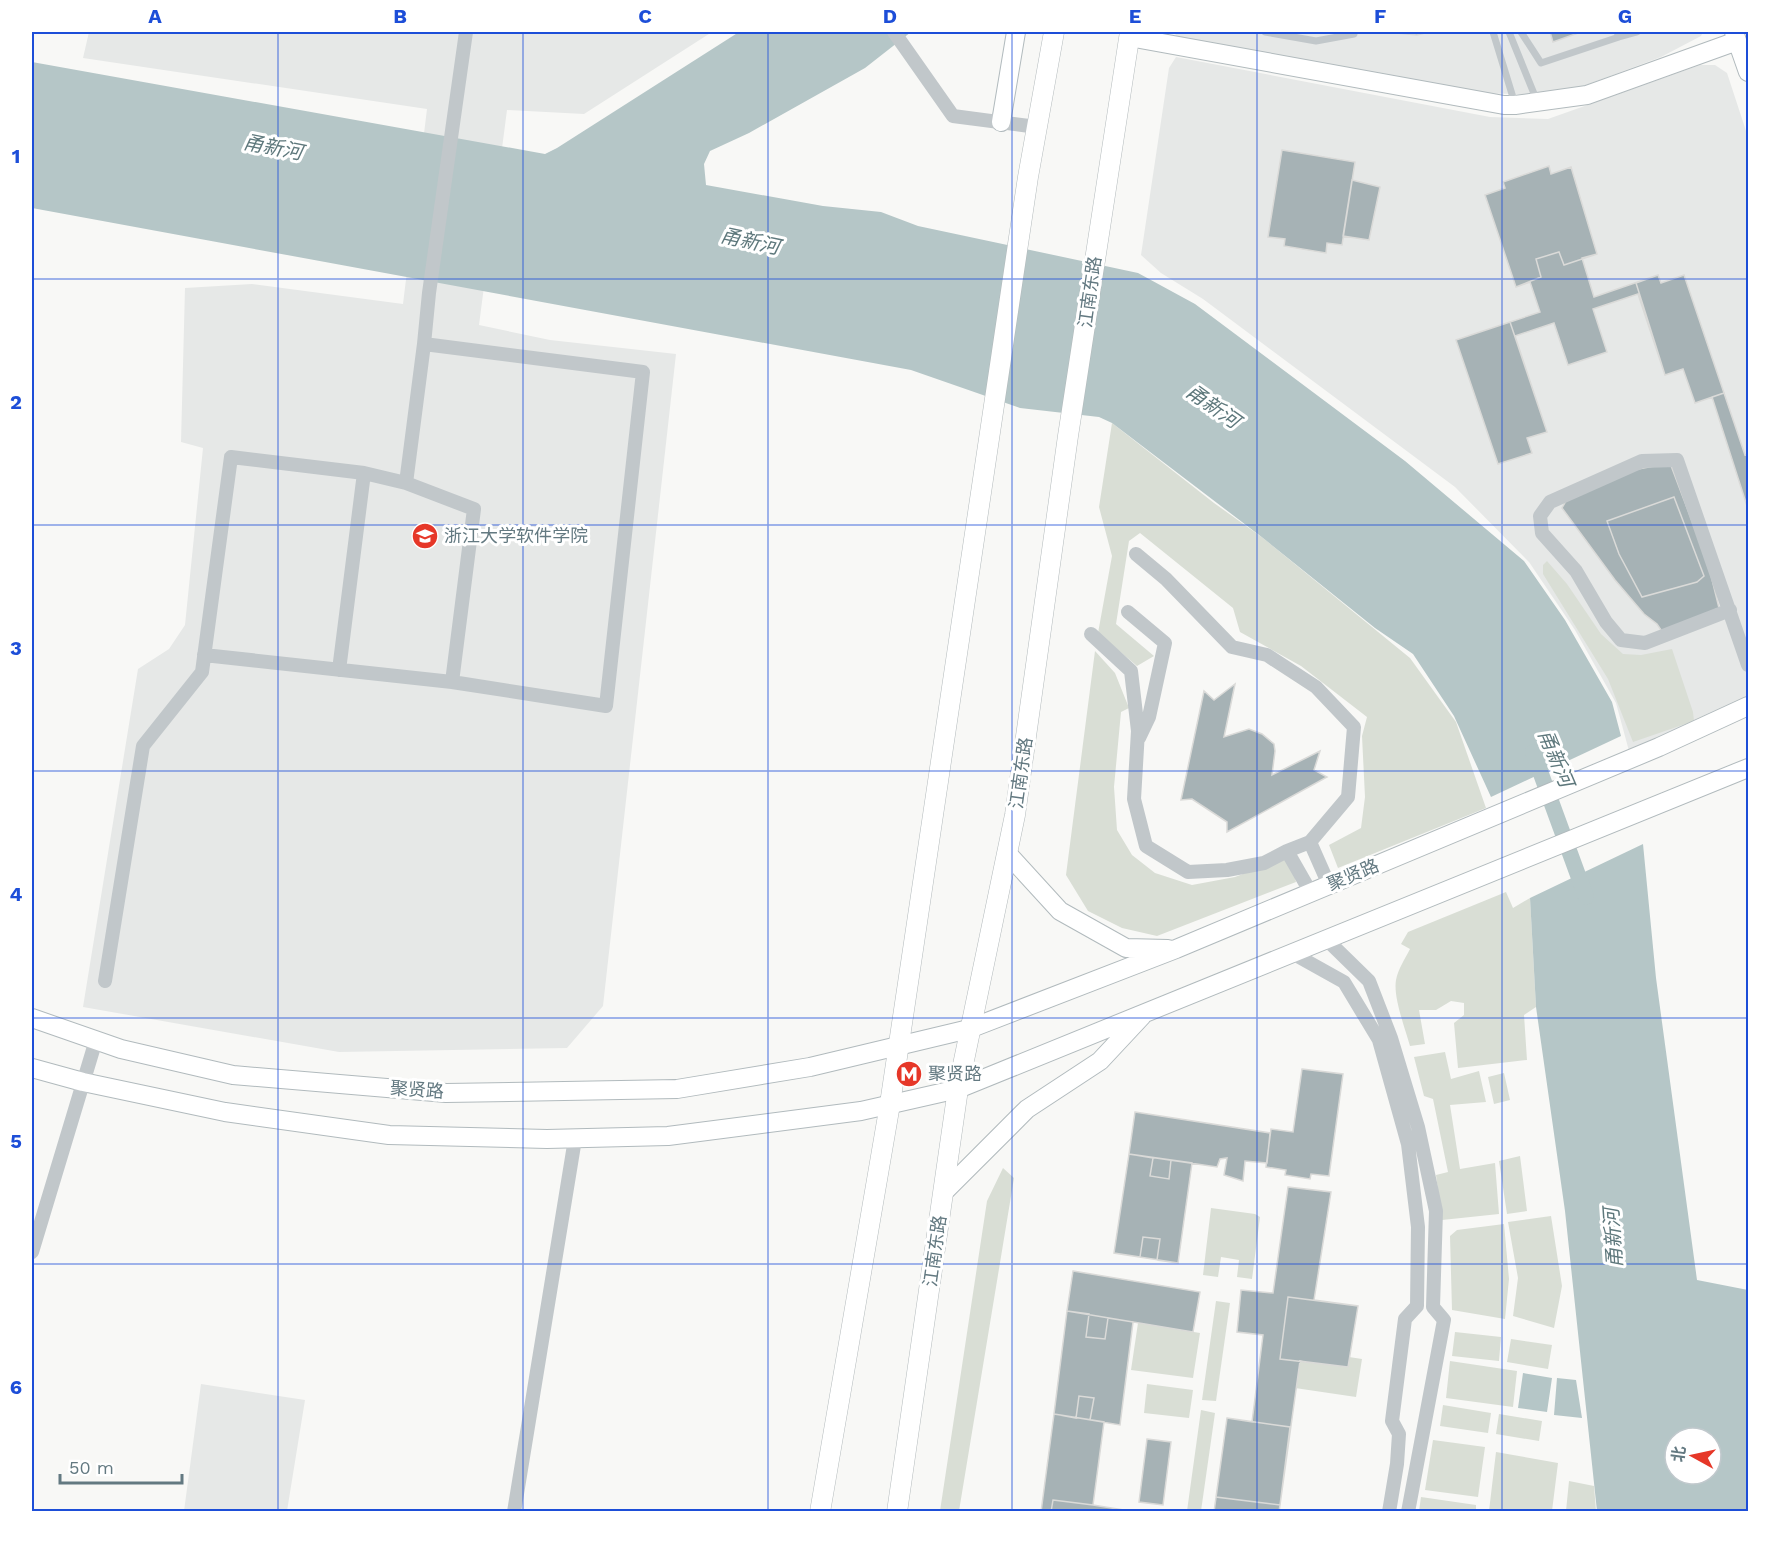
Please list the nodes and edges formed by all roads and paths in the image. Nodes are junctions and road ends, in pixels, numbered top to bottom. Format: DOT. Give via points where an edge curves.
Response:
graph roads {
  1 [pos="466,32"];
  2 [pos="1016,32"];
  3 [pos="1054,32"];
  4 [pos="1265,32"];
  5 [pos="1354,32"];
  6 [pos="1493,32"];
  7 [pos="1509,32"];
  8 [pos="1521,32"];
  9 [pos="1637,32"];
  10 [pos="1129,34"];
  11 [pos="1618,34"];
  12 [pos="898,36"];
  13 [pos="1736,36"];
  14 [pos="1749,72"];
  15 [pos="1538,103"];
  16 [pos="1515,105"];
  17 [pos="1001,122"];
  18 [pos="1037,127"];
  19 [pos="424,344"];
  20 [pos="364,473"];
  21 [pos="406,483"];
  22 [pos="1136,554"];
  23 [pos="1730,610"];
  24 [pos="1128,612"];
  25 [pos="1091,634"];
  26 [pos="204,655"];
  27 [pos="1749,664"];
  28 [pos="339,670"];
  29 [pos="452,682"];
  30 [pos="1749,706"];
  31 [pos="1137,742"];
  32 [pos="1749,768"];
  33 [pos="1310,842"];
  34 [pos="1287,851"];
  35 [pos="1007,852"];
  36 [pos="1329,885"];
  37 [pos="1311,893"];
  38 [pos="1326,939"];
  39 [pos="1176,950"];
  40 [pos="1292,953"];
  41 [pos="105,981"];
  42 [pos="1147,1011"];
  43 [pos="32,1018"];
  44 [pos="969,1029"];
  45 [pos="96,1040"];
  46 [pos="897,1046"];
  47 [pos="32,1068"];
  48 [pos="83,1082"];
  49 [pos="958,1089"];
  50 [pos="890,1104"];
  51 [pos="575,1139"];
  52 [pos="943,1193"];
  53 [pos="32,1252"];
  54 [pos="514,1512"];
  55 [pos="820,1512"];
  56 [pos="897,1512"];
  57 [pos="1389,1512"];
  58 [pos="1408,1512"];
  1 -- 19 [label="street"];
  2 -- 17 [label="main road"];
  3 -- 18 [label="main road"];
  4 -- 5 [label="lane" via="1316,41"];
  6 -- 16 [label="lane"];
  7 -- 15 [label="lane"];
  8 -- 11 [label="lane" via="1542,63"];
  9 -- 11 [label="lane"];
  10 -- 16 [label="main road"];
  10 -- 35 [label="main road, 江南东路"];
  12 -- 17 [label="street" via="953,116"];
  13 -- 14 [label="main road"];
  13 -- 15 [label="main road" via="1587,95"];
  15 -- 16 [label="main road"];
  17 -- 18 [label="street"];
  18 -- 46 [label="main road"];
  19 -- 21 [label="street"];
  19 -- 29 [label="street" via="643,372 606,706"];
  20 -- 21 [label="street"];
  20 -- 26 [label="street" via="231,457"];
  20 -- 28 [label="street"];
  21 -- 29 [label="street" via="474,509"];
  22 -- 33 [label="street" via="1232,647 1267,655 1316,687 1354,727 1348,797"];
  23 -- 23 [label="street" via="1645,644 1621,640 1576,571 1542,533 1540,516 1550,502 1642,461 1677,460"];
  23 -- 27 [label="street"];
  24 -- 31 [label="street" via="1166,643 1149,717"];
  25 -- 31 [label="street" via="1131,671"];
  26 -- 28 [label="street"];
  26 -- 41 [label="street" via="202,672 143,746"];
  28 -- 29 [label="street"];
  30 -- 36 [label="main road, 聚贤路"];
  31 -- 34 [label="street" via="1134,799 1146,846 1188,872 1264,863"];
  32 -- 38 [label="main road"];
  33 -- 34 [label="street"];
  33 -- 36 [label="street"];
  34 -- 37 [label="street"];
  35 -- 39 [label="main road" via="1060,911 1126,948"];
  35 -- 44 [label="main road, 江南东路"];
  36 -- 37 [label="main road, 聚贤路"];
  37 -- 39 [label="main road, 聚贤路"];
  38 -- 40 [label="main road"];
  38 -- 58 [label="street" via="1369,981 1418,1127 1436,1210 1433,1306 1444,1320"];
  39 -- 44 [label="main road, 聚贤路"];
  40 -- 42 [label="main road"];
  40 -- 57 [label="street" via="1344,982 1379,1040 1408,1144 1418,1227 1417,1305 1405,1319 1392,1421 1399,1434"];
  42 -- 49 [label="main road"];
  42 -- 52 [label="main road" via="1100,1061 1027,1109"];
  43 -- 45 [label="main road, 聚贤路"];
  44 -- 46 [label="main road, 聚贤路"];
  44 -- 49 [label="main road, 江南东路"];
  45 -- 46 [label="main road, 聚贤路" via="233,1075 446,1093 677,1089 810,1067"];
  45 -- 48 [label="street"];
  46 -- 50 [label="main road"];
  47 -- 48 [label="main road"];
  48 -- 51 [label="main road" via="225,1112 389,1135"];
  48 -- 53 [label="street"];
  49 -- 50 [label="main road"];
  49 -- 52 [label="main road, 江南东路"];
  50 -- 51 [label="main road" via="668,1136"];
  50 -- 55 [label="main road"];
  51 -- 54 [label="street"];
  52 -- 56 [label="main road, 江南东路"];
}
